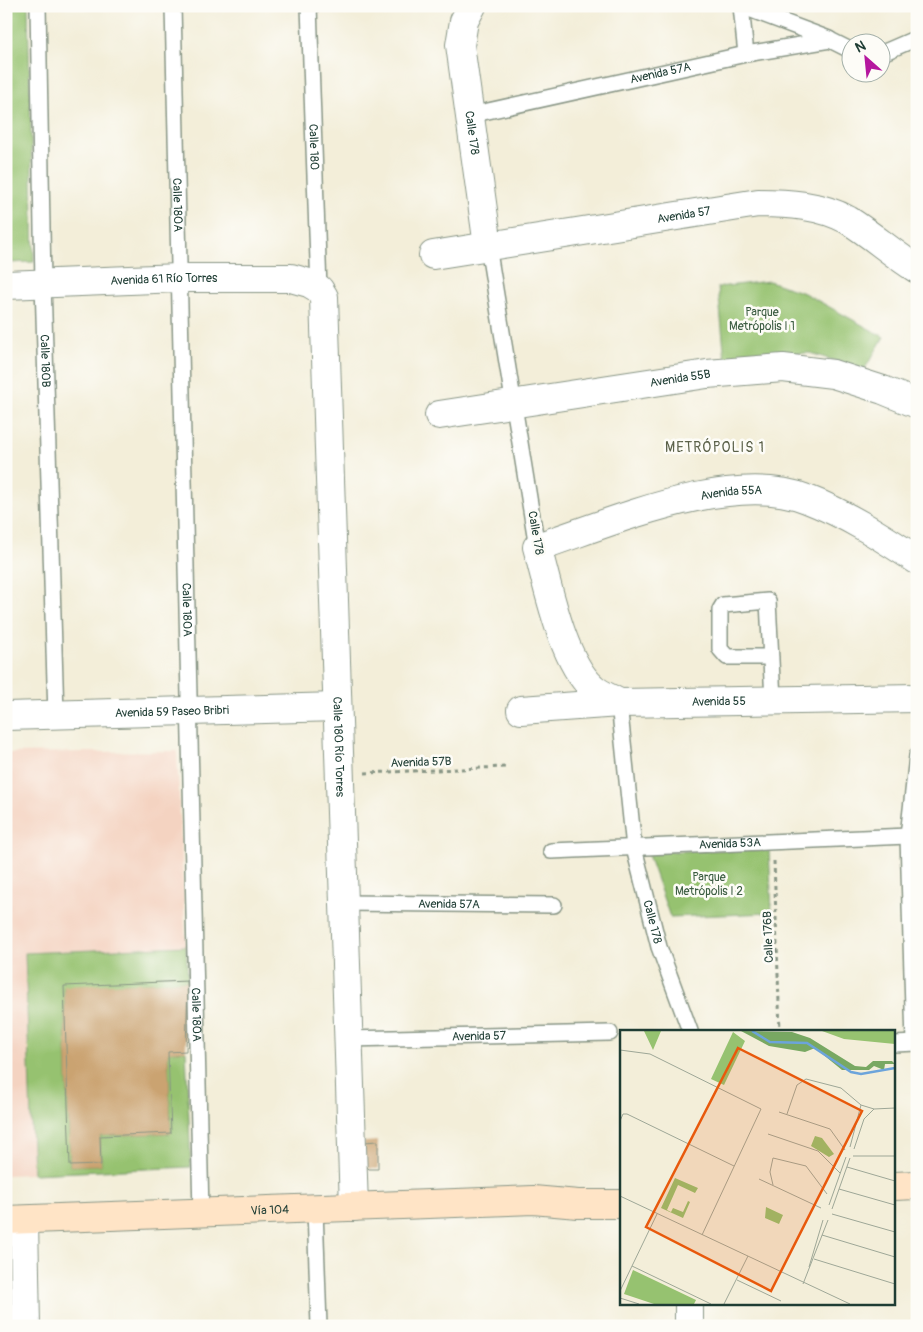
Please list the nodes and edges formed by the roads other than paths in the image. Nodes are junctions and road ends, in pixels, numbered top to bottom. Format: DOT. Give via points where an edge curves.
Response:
graph roads {
  1 [pos="38,6"];
  2 [pos="173,6"];
  3 [pos="309,6"];
  4 [pos="472,6"];
  5 [pos="741,6"];
  6 [pos="917,38"];
  7 [pos="830,40"];
  8 [pos="840,45"];
  9 [pos="890,50"];
  10 [pos="746,54"];
  11 [pos="470,115"];
  12 [pos="488,246"];
  13 [pos="434,255"];
  14 [pos="917,269"];
  15 [pos="180,278"];
  16 [pos="6,284"];
  17 [pos="43,284"];
  18 [pos="319,289"];
  19 [pos="515,402"];
  20 [pos="917,404"];
  21 [pos="439,415"];
  22 [pos="537,547"];
  23 [pos="917,560"];
  24 [pos="771,657"];
  25 [pos="917,698"];
  26 [pos="773,700"];
  27 [pos="619,703"];
  28 [pos="337,707"];
  29 [pos="520,710"];
  30 [pos="190,713"];
  31 [pos="56,715"];
  32 [pos="6,716"];
  33 [pos="917,756"];
  34 [pos="908,836"];
  35 [pos="634,848"];
  36 [pos="551,851"];
  37 [pos="344,903"];
  38 [pos="554,905"];
  39 [pos="690,1030"];
  40 [pos="610,1033"];
  41 [pos="348,1039"];
  42 [pos="915,1043"];
  43 [pos="896,1044"];
  44 [pos="917,1185"];
  45 [pos="896,1186"];
  46 [pos="620,1192"];
  47 [pos="896,1198"];
  48 [pos="917,1198"];
  49 [pos="533,1200"];
  50 [pos="620,1204"];
  51 [pos="354,1207"];
  52 [pos="315,1209"];
  53 [pos="200,1213"];
  54 [pos="15,1220"];
  55 [pos="689,1304"];
  56 [pos="26,1326"];
  57 [pos="318,1326"];
  58 [pos="689,1326"];
  1 -- 17 [label="lane, Calle 180B"];
  2 -- 15 [label="lane, Calle 180A"];
  3 -- 18 [label="lane, Calle 180"];
  4 -- 11 [label="street, Calle 178" via="464,21 460,45"];
  5 -- 7 [label="lane"];
  5 -- 10 [label="lane"];
  6 -- 9 [label="lane"];
  7 -- 8 [label="lane"];
  7 -- 10 [label="lane, Avenida 57A"];
  10 -- 11 [label="lane, Avenida 57A"];
  11 -- 12 [label="street, Calle 178"];
  12 -- 13 [label="street, Avenida 57"];
  12 -- 14 [label="street, Avenida 57" via="758,203 789,203 822,210 847,220"];
  12 -- 19 [label="lane, Calle 178"];
  15 -- 17 [label="street, Avenida 61 Río Torres"];
  15 -- 18 [label="street, Avenida 61 Río Torres" via="291,278"];
  15 -- 30 [label="lane, Calle 180A"];
  16 -- 17 [label="street, Avenida 61 Río Torres"];
  17 -- 31 [label="lane, Calle 180B"];
  18 -- 28 [label="street, Calle 180 Río Torres" via="325,309"];
  19 -- 20 [label="street, Avenida 55B" via="707,374 783,368 833,374"];
  19 -- 21 [label="street, Avenida 55B"];
  19 -- 22 [label="lane, Calle 178"];
  22 -- 23 [label="street, Avenida 55A" via="656,508 718,492 757,489 805,498 868,528"];
  22 -- 27 [label="street, Calle 178" via="562,638 592,687"];
  24 -- 24 [label="lane" via="727,657 723,654 720,640 720,610 723,605 768,601"];
  24 -- 26 [label="lane"];
  25 -- 26 [label="street, Avenida 55"];
  26 -- 27 [label="street, Avenida 55"];
  27 -- 29 [label="street, Avenida 55"];
  27 -- 35 [label="lane, Calle 178"];
  28 -- 30 [label="street, Avenida 59 Paseo Bribri"];
  28 -- 37 [label="street, Calle 180 Río Torres"];
  30 -- 31 [label="street, Avenida 59 Paseo Bribri"];
  30 -- 53 [label="lane, Calle 180A"];
  31 -- 32 [label="street, Avenida 59 Paseo Bribri"];
  33 -- 34 [label="lane"];
  34 -- 35 [label="lane, Avenida 53A"];
  34 -- 42 [label="lane"];
  35 -- 36 [label="lane, Avenida 53A"];
  35 -- 39 [label="lane, Calle 178" via="659,947"];
  37 -- 38 [label="lane, Avenida 57A"];
  37 -- 41 [label="street, Calle 180 Río Torres"];
  40 -- 41 [label="lane, Avenida 57"];
  41 -- 51 [label="street, Calle 180 Río Torres"];
  42 -- 43 [label="lane"];
  44 -- 45 [label="main road"];
  46 -- 49 [label="main road, Vía 104" via="576,1193"];
  47 -- 48 [label="main road"];
  49 -- 50 [label="main road, Vía 104"];
  49 -- 51 [label="main road, Vía 104"];
  51 -- 52 [label="main road, Vía 104"];
  52 -- 53 [label="main road, Vía 104"];
  52 -- 57 [label="lane"];
  53 -- 54 [label="main road, Vía 104"];
  54 -- 56 [label="street"];
  55 -- 58 [label="street"];
}
